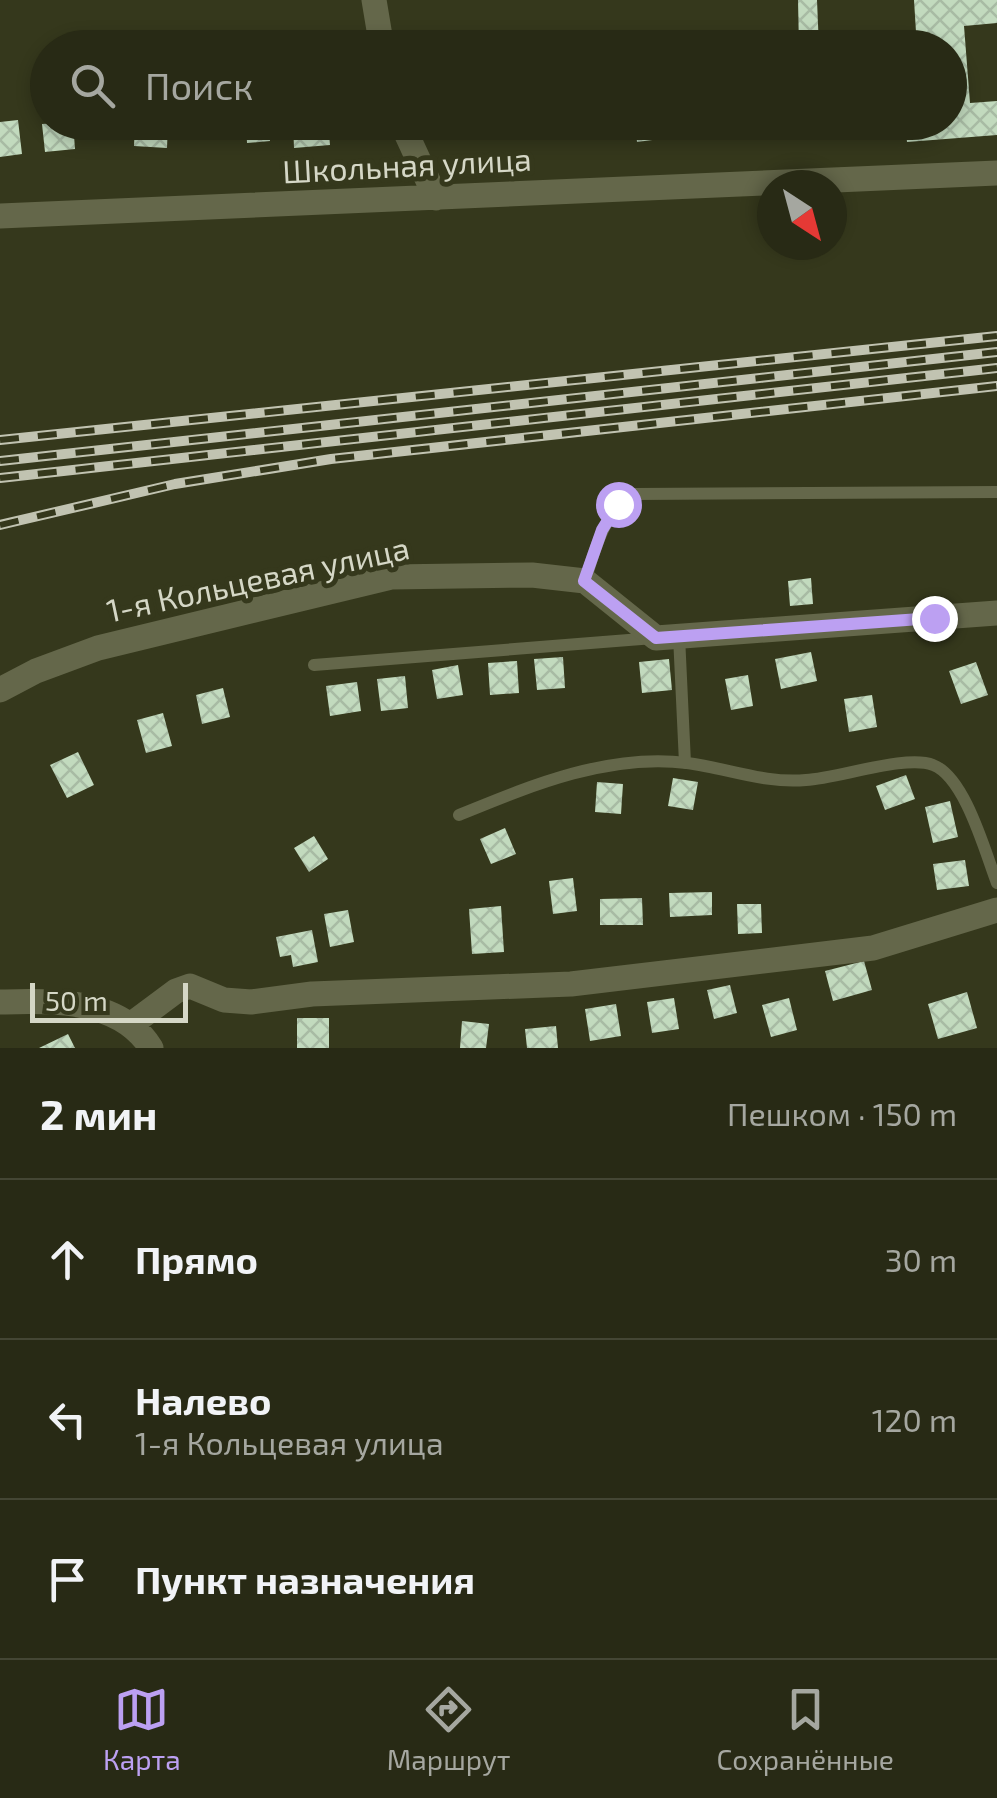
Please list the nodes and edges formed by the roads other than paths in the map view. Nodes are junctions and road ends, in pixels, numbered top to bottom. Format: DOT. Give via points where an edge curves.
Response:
graph roads {
  1 [pos="374,0"];
  2 [pos="379,30"];
  3 [pos="410,140"];
  4 [pos="997,173"];
  5 [pos="436,198"];
  6 [pos="0,216"];
  7 [pos="997,492"];
  8 [pos="584,581"];
  9 [pos="997,613"];
  10 [pos="668,637"];
  11 [pos="314,665"];
  12 [pos="0,690"];
  13 [pos="686,763"];
  14 [pos="459,815"];
  15 [pos="997,883"];
  16 [pos="997,910"];
  17 [pos="0,1002"];
  18 [pos="133,1024"];
  19 [pos="150,1048"];
  1 -- 2 [label="street"];
  3 -- 5 [label="street"];
  4 -- 5 [label="street, Школьная улица"];
  5 -- 6 [label="street, Школьная улица"];
  7 -- 8 [label="lane" via="634,494 618,504 602,530"];
  8 -- 10 [label="street"];
  8 -- 12 [label="street, 1-я Кольцевая улица" via="391,576 98,648"];
  9 -- 10 [label="street"];
  10 -- 11 [label="lane"];
  10 -- 13 [label="lane"];
  13 -- 14 [label="lane" via="609,766 533,785"];
  13 -- 15 [label="lane" via="803,781 905,761 934,765 966,802"];
  16 -- 18 [label="street" via="873,948 572,984 251,1002 190,986"];
  17 -- 18 [label="street" via="106,1010"];
  18 -- 19 [label="street"];
}
